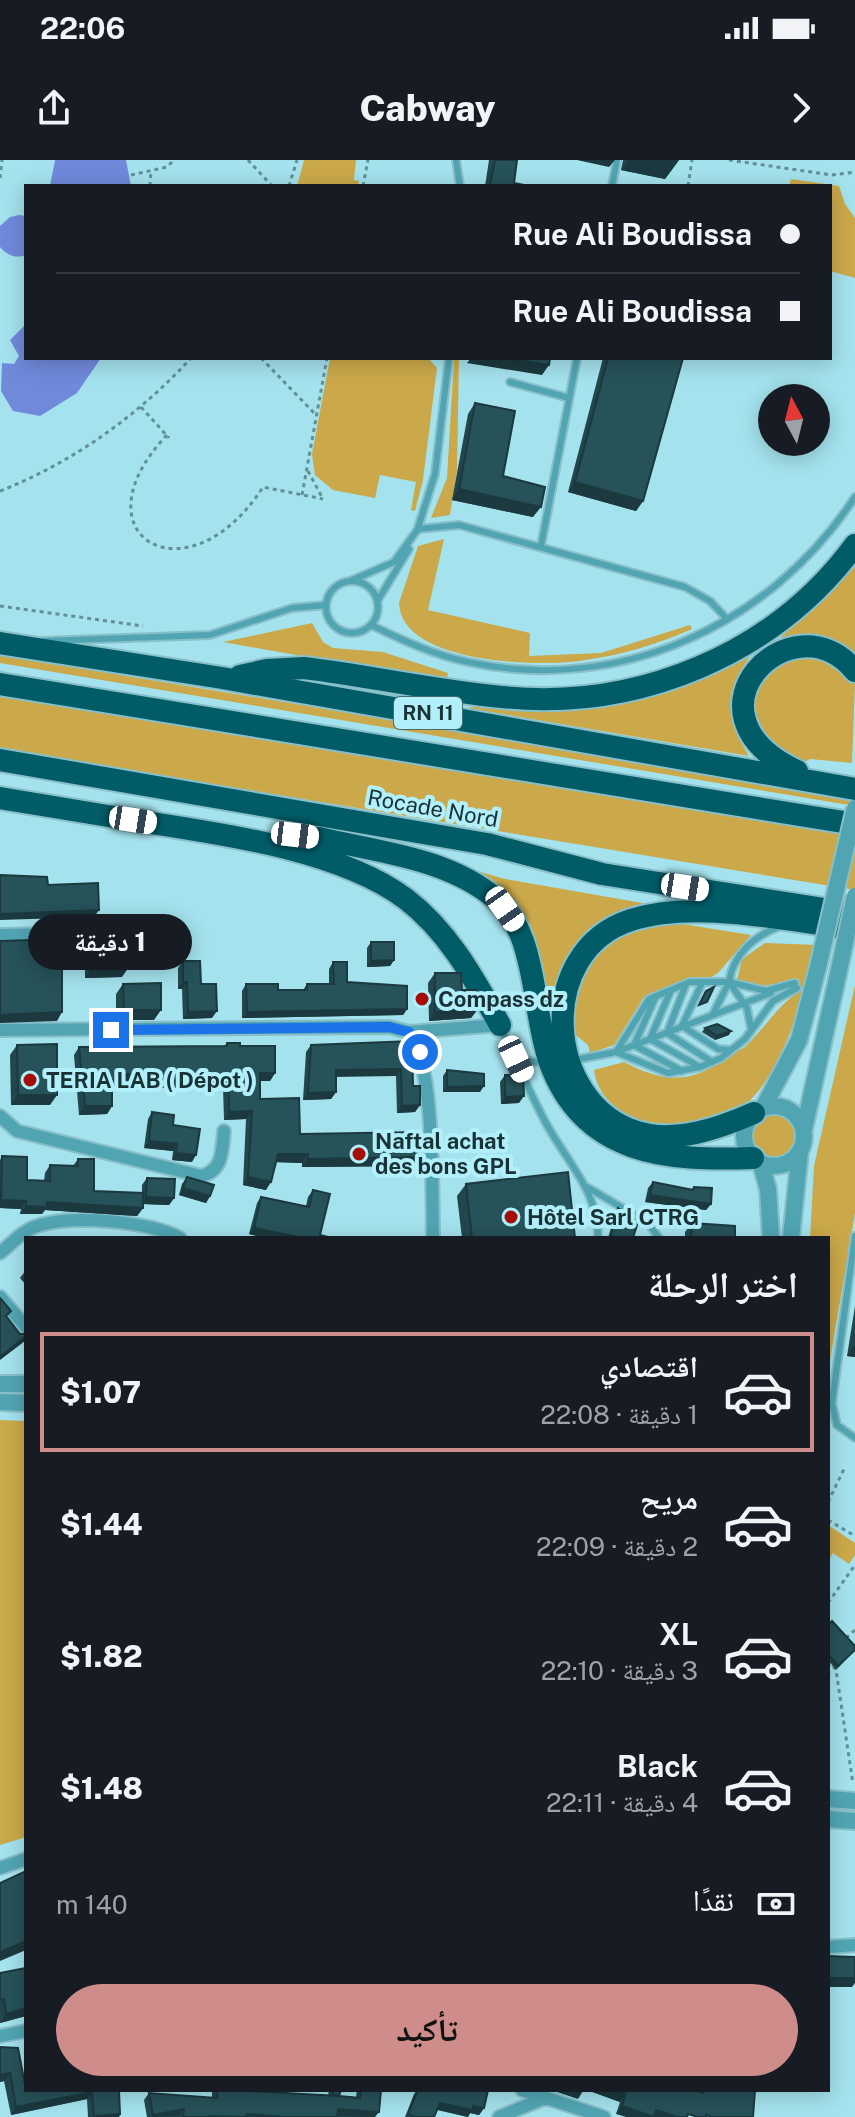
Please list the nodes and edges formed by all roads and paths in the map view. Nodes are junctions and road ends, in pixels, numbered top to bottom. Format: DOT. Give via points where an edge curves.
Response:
graph roads {
  1 [pos="2,160"];
  2 [pos="174,160"];
  3 [pos="248,160"];
  4 [pos="297,160"];
  5 [pos="368,160"];
  6 [pos="456,160"];
  7 [pos="617,160"];
  8 [pos="692,160"];
  9 [pos="729,160"];
  10 [pos="151,171"];
  11 [pos="855,172"];
  12 [pos="131,175"];
  13 [pos="0,178"];
  14 [pos="150,184"];
  15 [pos="270,184"];
  16 [pos="290,184"];
  17 [pos="363,184"];
  18 [pos="460,184"];
  19 [pos="612,184"];
  20 [pos="688,184"];
  21 [pos="189,360"];
  22 [pos="263,360"];
  23 [pos="327,360"];
  24 [pos="449,360"];
  25 [pos="577,360"];
  26 [pos="510,382"];
  27 [pos="569,398"];
  28 [pos="141,407"];
  29 [pos="317,416"];
  30 [pos="308,466"];
  31 [pos="0,491"];
  32 [pos="302,495"];
  33 [pos="855,497"];
  34 [pos="418,529"];
  35 [pos="855,545"];
  36 [pos="541,546"];
  37 [pos="350,581"];
  38 [pos="378,600"];
  39 [pos="326,605"];
  40 [pos="0,606"];
  41 [pos="727,619"];
  42 [pos="371,625"];
  43 [pos="150,626"];
  44 [pos="4,643"];
  45 [pos="855,671"];
  46 [pos="222,678"];
  47 [pos="0,684"];
  48 [pos="0,760"];
  49 [pos="847,788"];
  50 [pos="0,798"];
  51 [pos="855,808"];
  52 [pos="855,824"];
  53 [pos="173,826"];
  54 [pos="319,838"];
  55 [pos="602,874"];
  56 [pos="855,896"];
  57 [pos="801,921"];
  58 [pos="851,925"];
  59 [pos="109,933"];
  60 [pos="0,935"];
  61 [pos="729,982"];
  62 [pos="702,983"];
  63 [pos="686,984"];
  64 [pos="796,985"];
  65 [pos="671,990"];
  66 [pos="656,996"];
  67 [pos="744,1003"];
  68 [pos="713,1014"];
  69 [pos="500,1025"];
  70 [pos="682,1026"];
  71 [pos="0,1030"];
  72 [pos="751,1031"];
  73 [pos="409,1032"];
  74 [pos="667,1033"];
  75 [pos="650,1039"];
  76 [pos="634,1045"];
  77 [pos="730,1050"];
  78 [pos="616,1052"];
  79 [pos="516,1059"];
  80 [pos="574,1060"];
  81 [pos="537,1062"];
  82 [pos="712,1062"];
  83 [pos="700,1067"];
  84 [pos="683,1072"];
  85 [pos="759,1110"];
  86 [pos="0,1116"];
  87 [pos="224,1131"];
  88 [pos="804,1131"];
  89 [pos="800,1152"];
  90 [pos="757,1161"];
  91 [pos="587,1187"];
  92 [pos="176,1236"];
  93 [pos="433,1236"];
  94 [pos="598,1236"];
  95 [pos="658,1236"];
  96 [pos="771,1236"];
  97 [pos="791,1236"];
  98 [pos="855,1236"];
  99 [pos="0,1253"];
  100 [pos="0,1297"];
  101 [pos="24,1325"];
  102 [pos="0,1384"];
  103 [pos="24,1384"];
  104 [pos="0,1402"];
  105 [pos="24,1403"];
  106 [pos="830,1406"];
  107 [pos="833,1413"];
  108 [pos="855,1438"];
  109 [pos="845,1467"];
  110 [pos="830,1498"];
  111 [pos="830,1521"];
  112 [pos="855,1536"];
  113 [pos="855,1565"];
  114 [pos="850,1573"];
  115 [pos="855,1576"];
  116 [pos="830,1600"];
  117 [pos="855,1630"];
  118 [pos="841,1642"];
  119 [pos="830,1663"];
  120 [pos="854,1794"];
  121 [pos="830,1799"];
  122 [pos="830,1819"];
  123 [pos="855,1821"];
  124 [pos="24,1860"];
  125 [pos="0,1868"];
  126 [pos="855,1945"];
  127 [pos="830,1947"];
  128 [pos="24,2031"];
  129 [pos="0,2036"];
  130 [pos="528,2092"];
  131 [pos="545,2098"];
  132 [pos="499,2117"];
  133 [pos="604,2117"];
  1 -- 13 [label="path"];
  2 -- 10 [label="path"];
  3 -- 15 [label="path"];
  4 -- 16 [label="path"];
  5 -- 17 [label="path"];
  6 -- 18 [label="lane"];
  7 -- 19 [label="lane"];
  8 -- 20 [label="path"];
  9 -- 11 [label="path" via="832,175"];
  10 -- 12 [label="path"];
  10 -- 14 [label="path"];
  21 -- 28 [label="path"];
  22 -- 29 [label="path"];
  23 -- 29 [label="path"];
  24 -- 34 [label="lane" via="435,474"];
  25 -- 27 [label="lane"];
  26 -- 27 [label="lane"];
  27 -- 36 [label="lane"];
  28 -- 31 [label="path" via="55,465"];
  28 -- 32 [label="path" via="168,436 150,454 132,492 134,524 153,546 197,547 232,523 263,487"];
  29 -- 30 [label="path"];
  30 -- 32 [label="path"];
  30 -- 32 [label="path" via="323,499"];
  33 -- 41 [label="lane" via="822,544 787,580"];
  34 -- 36 [label="lane" via="459,525"];
  34 -- 37 [label="lane" via="394,562"];
  34 -- 38 [label="lane"];
  35 -- 46 [label="highway" via="804,601 753,640 696,671 633,689 533,699 304,668"];
  36 -- 41 [label="lane" via="685,587 710,601"];
  37 -- 38 [label="lane" via="367,585"];
  37 -- 39 [label="lane" via="333,589"];
  38 -- 42 [label="lane"];
  39 -- 42 [label="lane" via="338,628 355,633"];
  39 -- 44 [label="lane" via="292,608 210,635"];
  40 -- 43 [label="path"];
  41 -- 42 [label="lane" via="692,638 621,661 543,670 455,659"];
  44 -- 46 [label="highway, RN 11"];
  45 -- 49 [label="highway" via="815,648 785,651 758,666 743,699 745,725 763,752 797,772"];
  46 -- 49 [label="highway, RN 11"];
  47 -- 52 [label="highway, RN 11"];
  48 -- 55 [label="highway, Rocade Nord" via="487,844"];
  50 -- 53 [label="highway"];
  51 -- 85 [label="street, bridge" via="799,1040"];
  53 -- 54 [label="highway"];
  53 -- 69 [label="highway" via="272,845 365,875 404,898 454,949"];
  54 -- 55 [label="highway" via="478,854"];
  54 -- 90 [label="highway" via="447,870 496,899 524,943 545,1047 557,1079 581,1113 608,1136 661,1157"];
  55 -- 58 [label="highway, Rocade Nord"];
  56 -- 88 [label="street, bridge"];
  57 -- 58 [label="highway"];
  57 -- 61 [label="lane" via="770,930 746,947"];
  57 -- 85 [label="highway" via="695,913 631,920 590,950 566,994 561,1029 570,1069 582,1091 610,1118 636,1132 674,1135 729,1124"];
  59 -- 60 [label="street"];
  61 -- 62 [label="lane"];
  61 -- 64 [label="lane" via="766,991"];
  61 -- 67 [label="lane"];
  61 -- 68 [label="lane"];
  62 -- 63 [label="lane"];
  62 -- 70 [label="lane"];
  63 -- 65 [label="lane"];
  63 -- 74 [label="lane"];
  64 -- 67 [label="lane"];
  64 -- 72 [label="lane" via="773,1001"];
  65 -- 66 [label="lane"];
  65 -- 75 [label="lane"];
  66 -- 76 [label="lane"];
  66 -- 78 [label="lane" via="642,1007"];
  67 -- 68 [label="lane"];
  67 -- 72 [label="lane"];
  68 -- 70 [label="lane"];
  69 -- 73 [label="street"];
  69 -- 79 [label="lane"];
  70 -- 74 [label="lane"];
  70 -- 77 [label="lane" via="718,1049"];
  71 -- 73 [label="street" via="389,1027"];
  72 -- 77 [label="lane"];
  73 -- 93 [label="street" via="420,1052 426,1088"];
  74 -- 75 [label="lane"];
  74 -- 82 [label="lane"];
  75 -- 76 [label="lane"];
  75 -- 83 [label="lane"];
  76 -- 78 [label="lane"];
  76 -- 84 [label="lane"];
  77 -- 82 [label="lane"];
  78 -- 80 [label="lane"];
  78 -- 84 [label="lane" via="662,1072"];
  79 -- 81 [label="lane"];
  79 -- 91 [label="lane" via="547,1125"];
  82 -- 83 [label="lane"];
  83 -- 84 [label="lane"];
  85 -- 88 [label="street" via="784,1108 794,1113"];
  85 -- 90 [label="street" via="744,1130"];
  86 -- 87 [label="street" via="17,1131 201,1176 219,1164"];
  88 -- 89 [label="street"];
  89 -- 90 [label="street" via="783,1165"];
  89 -- 97 [label="street"];
  90 -- 96 [label="street" via="768,1189"];
  91 -- 94 [label="lane"];
  91 -- 95 [label="lane" via="648,1223"];
  92 -- 99 [label="street" via="127,1222 48,1223 28,1230"];
  98 -- 107 [label="lane"];
  100 -- 101 [label="street"];
  102 -- 103 [label="street"];
  104 -- 105 [label="street"];
  106 -- 107 [label="lane"];
  107 -- 108 [label="lane" via="839,1428"];
  109 -- 110 [label="path"];
  111 -- 112 [label="path"];
  113 -- 114 [label="path"];
  114 -- 115 [label="path"];
  114 -- 116 [label="path"];
  117 -- 118 [label="path"];
  119 -- 120 [label="path" via="836,1670"];
  120 -- 121 [label="street"];
  122 -- 123 [label="street"];
  124 -- 125 [label="street"];
  126 -- 127 [label="street"];
  128 -- 129 [label="street"];
  130 -- 131 [label="street"];
  131 -- 132 [label="street"];
  131 -- 133 [label="street"];
}
